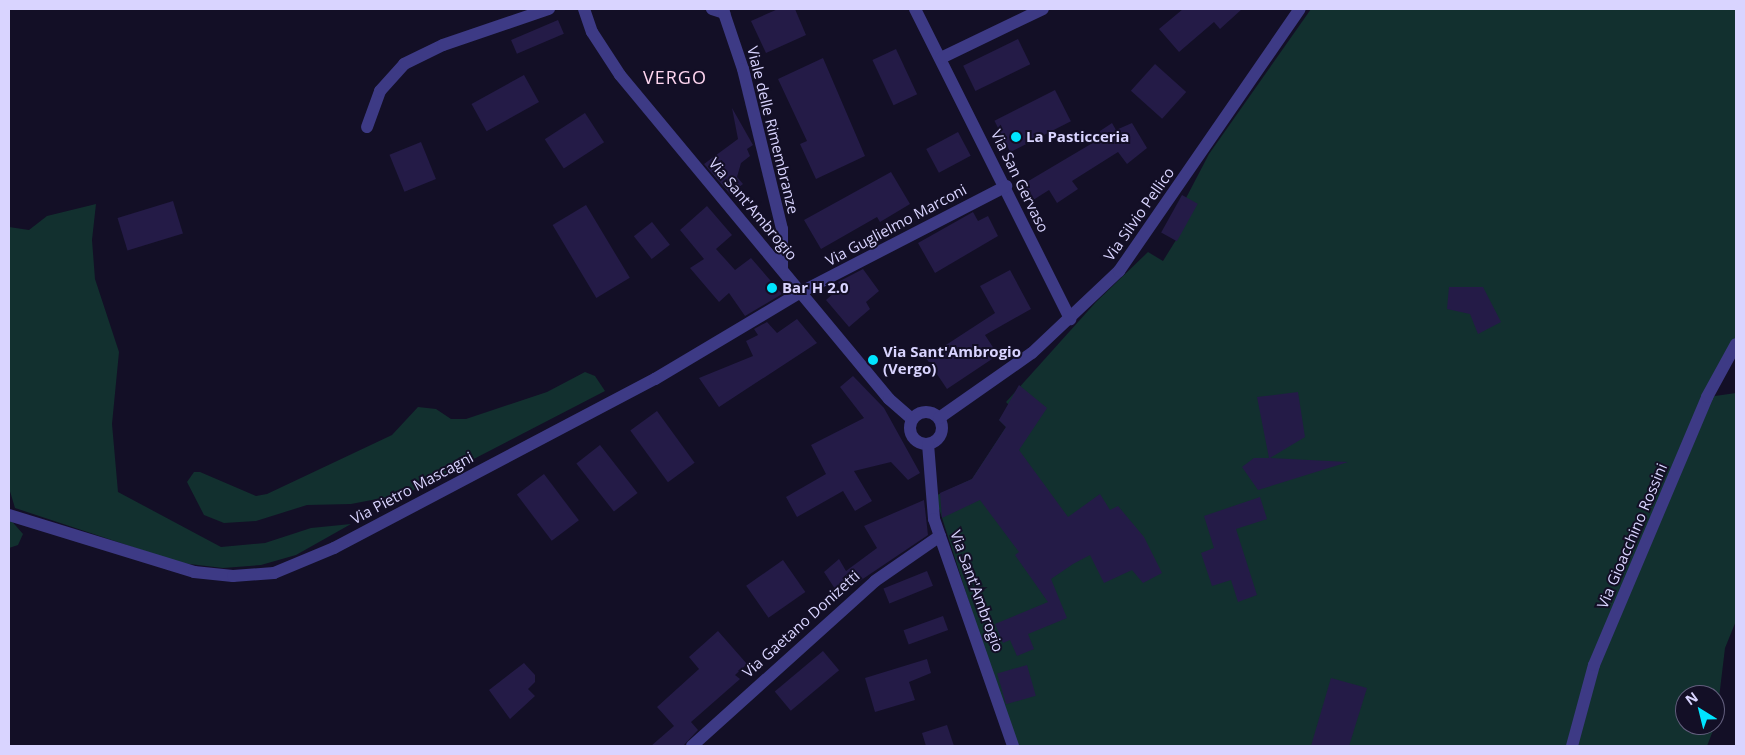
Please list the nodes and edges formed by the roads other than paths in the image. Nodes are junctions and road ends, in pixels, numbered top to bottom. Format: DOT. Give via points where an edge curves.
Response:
graph roads {
  1 [pos="549,9"];
  2 [pos="584,9"];
  3 [pos="915,9"];
  4 [pos="1043,9"];
  5 [pos="1300,9"];
  6 [pos="723,10"];
  7 [pos="941,58"];
  8 [pos="367,127"];
  9 [pos="1006,186"];
  10 [pos="782,269"];
  11 [pos="801,292"];
  12 [pos="1070,319"];
  13 [pos="1736,344"];
  14 [pos="939,418"];
  15 [pos="912,419"];
  16 [pos="928,444"];
  17 [pos="9,515"];
  18 [pos="940,536"];
  19 [pos="692,746"];
  20 [pos="1013,746"];
  21 [pos="1572,746"];
  1 -- 8 [label="street" via="443,45 404,64 380,90"];
  2 -- 10 [label="street, Via Sant'Ambrogio" via="609,60"];
  3 -- 7 [label="street, Via San Gervaso"];
  4 -- 7 [label="street"];
  5 -- 12 [label="street, Via Silvio Pellico" via="1138,248"];
  6 -- 10 [label="street, Viale delle Rimembranze" via="763,145 782,230"];
  7 -- 9 [label="street, Via San Gervaso"];
  9 -- 11 [label="street, Via Guglielmo Marconi"];
  9 -- 12 [label="street, Via San Gervaso"];
  10 -- 11 [label="street, Via Sant'Ambrogio"];
  11 -- 15 [label="street, Via Sant'Ambrogio" via="889,399"];
  11 -- 17 [label="street, Via Pietro Mascagni" via="655,379 301,564 263,576 194,572"];
  12 -- 14 [label="street, Via Silvio Pellico" via="994,382"];
  13 -- 21 [label="street, Via Gioacchino Rossini" via="1707,397 1594,665"];
  14 -- 15 [label="street" via="926,411"];
  14 -- 16 [label="street" via="940,435"];
  15 -- 16 [label="street" via="914,438"];
  16 -- 18 [label="street, Via Sant'Ambrogio" via="928,488"];
  18 -- 19 [label="street, Via Gaetano Donizetti" via="875,581"];
  18 -- 20 [label="street, Via Sant'Ambrogio"];
}
